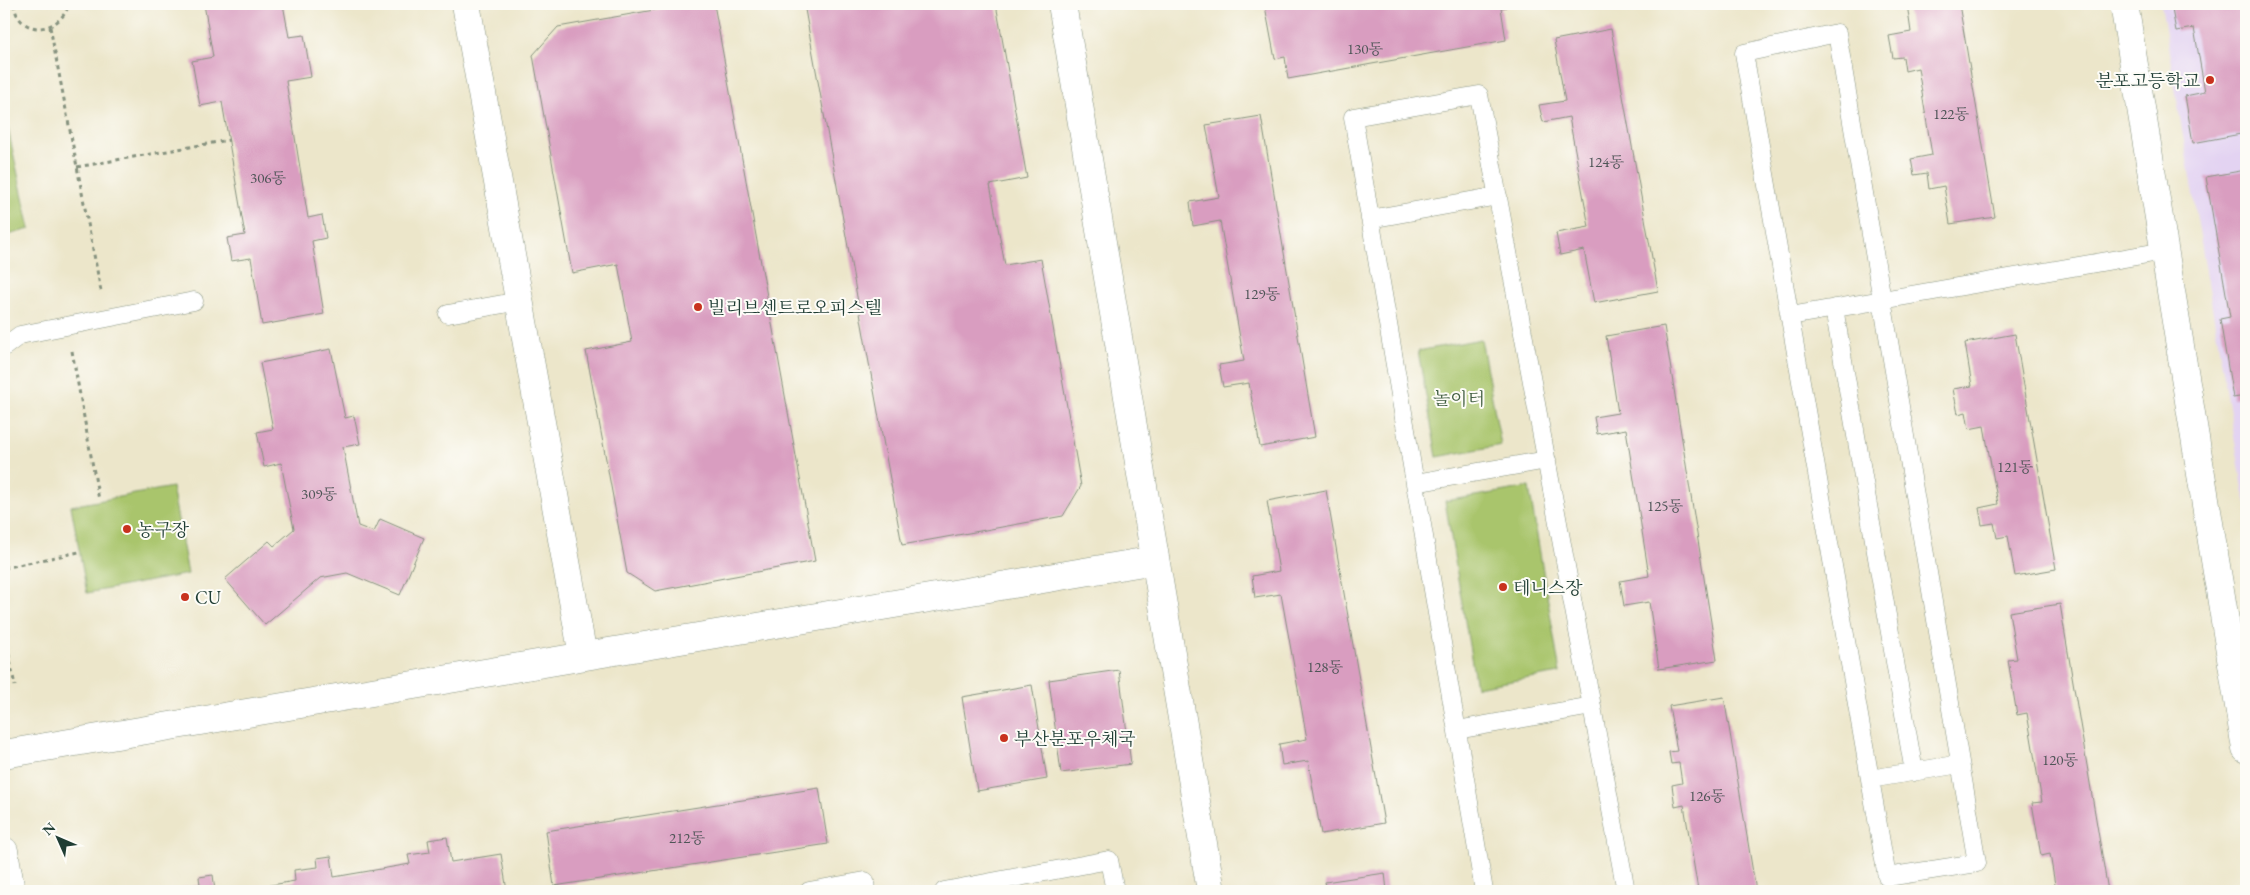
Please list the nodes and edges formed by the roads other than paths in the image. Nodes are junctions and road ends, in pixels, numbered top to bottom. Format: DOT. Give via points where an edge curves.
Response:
graph roads {
  1 [pos="466,4"];
  2 [pos="1062,4"];
  3 [pos="2124,4"];
  4 [pos="1498,196"];
  5 [pos="1370,219"];
  6 [pos="2165,251"];
  7 [pos="1881,300"];
  8 [pos="194,301"];
  9 [pos="519,301"];
  10 [pos="1834,308"];
  11 [pos="448,314"];
  12 [pos="1790,316"];
  13 [pos="4,348"];
  14 [pos="1547,460"];
  15 [pos="1415,483"];
  16 [pos="1156,560"];
  17 [pos="583,656"];
  18 [pos="1592,706"];
  19 [pos="1457,730"];
  20 [pos="2246,749"];
  21 [pos="4,754"];
  22 [pos="1960,764"];
  23 [pos="1914,772"];
  24 [pos="1870,779"];
  25 [pos="4,851"];
  26 [pos="11,891"];
  27 [pos="809,891"];
  28 [pos="866,891"];
  29 [pos="944,891"];
  30 [pos="1115,891"];
  31 [pos="1211,891"];
  32 [pos="1484,891"];
  33 [pos="1626,891"];
  1 -- 9 [label="street"];
  2 -- 16 [label="street"];
  3 -- 6 [label="street"];
  4 -- 5 [label="lane"];
  4 -- 5 [label="lane" via="1479,95 1460,98 1353,118"];
  4 -- 14 [label="lane"];
  5 -- 15 [label="lane"];
  6 -- 7 [label="lane"];
  6 -- 20 [label="street"];
  7 -- 10 [label="lane"];
  7 -- 12 [label="lane" via="1836,33 1744,53"];
  7 -- 22 [label="lane"];
  8 -- 13 [label="lane" via="20,335"];
  9 -- 11 [label="lane"];
  9 -- 17 [label="street"];
  10 -- 12 [label="lane"];
  10 -- 23 [label="lane"];
  12 -- 24 [label="lane"];
  14 -- 15 [label="lane"];
  14 -- 18 [label="lane"];
  15 -- 19 [label="lane"];
  16 -- 17 [label="street"];
  16 -- 31 [label="street"];
  17 -- 21 [label="street"];
  18 -- 19 [label="lane"];
  18 -- 33 [label="lane"];
  19 -- 32 [label="lane"];
  22 -- 23 [label="lane"];
  22 -- 24 [label="lane" via="1978,863 1887,876"];
  23 -- 24 [label="lane"];
  25 -- 26 [label="street"];
  27 -- 28 [label="lane" via="865,881"];
  29 -- 30 [label="lane" via="1109,860"];
}
